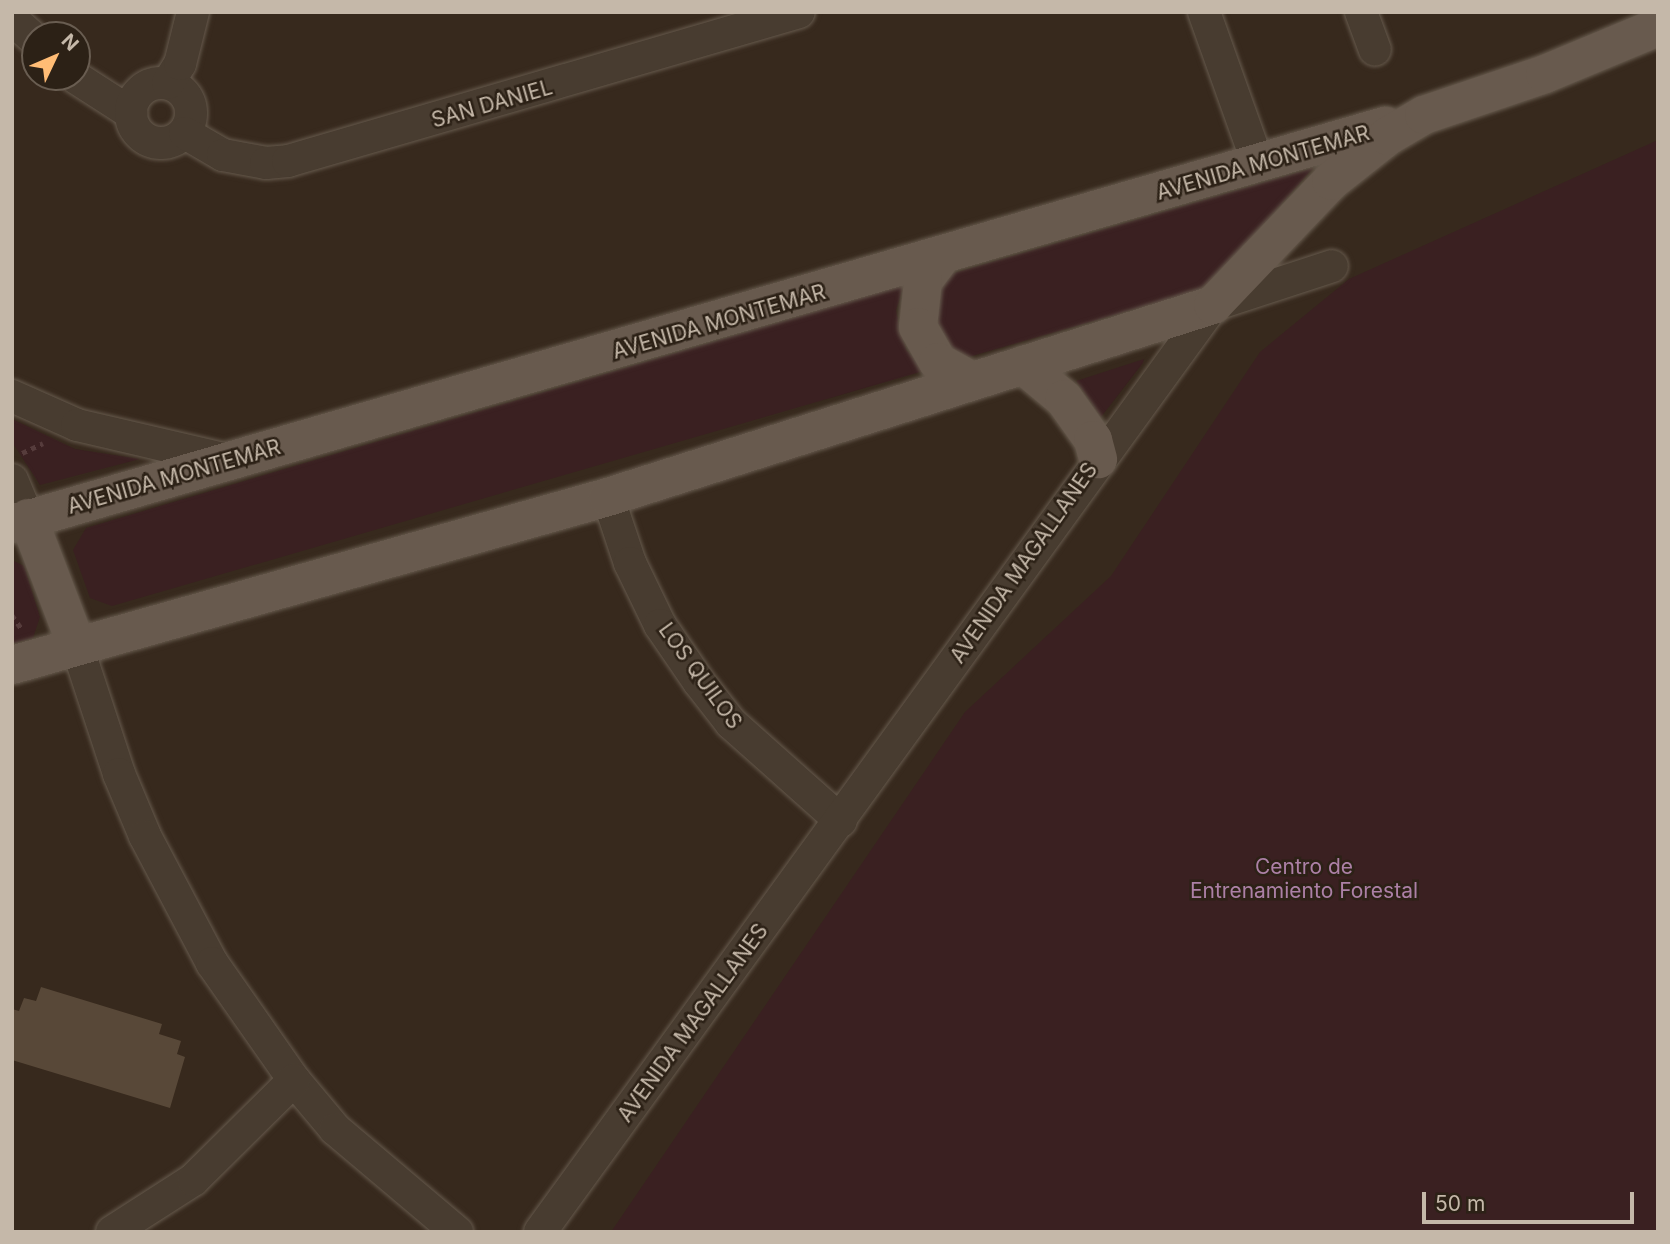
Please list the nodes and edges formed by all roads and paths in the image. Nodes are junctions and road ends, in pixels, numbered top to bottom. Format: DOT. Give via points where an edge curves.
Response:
graph roads {
  1 [pos="193,12"];
  2 [pos="799,12"];
  3 [pos="1204,12"];
  4 [pos="1362,12"];
  5 [pos="1649,33"];
  6 [pos="1375,50"];
  7 [pos="168,83"];
  8 [pos="91,87"];
  9 [pos="131,113"];
  10 [pos="1424,115"];
  11 [pos="185,133"];
  12 [pos="1258,164"];
  13 [pos="942,257"];
  14 [pos="1332,266"];
  15 [pos="1213,304"];
  16 [pos="1023,365"];
  17 [pos="971,380"];
  18 [pos="12,396"];
  19 [pos="1098,459"];
  20 [pos="228,460"];
  21 [pos="12,480"];
  22 [pos="608,497"];
  23 [pos="20,521"];
  24 [pos="77,646"];
  25 [pos="12,665"];
  26 [pos="841,821"];
  27 [pos="294,1080"];
  28 [pos="112,1232"];
  29 [pos="457,1232"];
  30 [pos="540,1232"];
  1 -- 7 [label="street" via="180,64"];
  2 -- 11 [label="street, SAN DANIEL" via="288,161 223,155"];
  3 -- 12 [label="street"];
  4 -- 6 [label="street"];
  5 -- 10 [label="main road, AVENIDA MAGALLANES"];
  7 -- 9 [label="street" via="142,89"];
  7 -- 11 [label="street" via="190,103"];
  8 -- 9 [label="street"];
  9 -- 11 [label="street" via="138,133 146,140 167,144"];
  10 -- 12 [label="main road, AVENIDA MONTEMAR"];
  10 -- 15 [label="main road, AVENIDA MAGALLANES" via="1388,136 1331,181"];
  12 -- 13 [label="main road, AVENIDA MONTEMAR"];
  13 -- 17 [label="main road" via="923,281 916,311 918,327 938,362"];
  13 -- 20 [label="main road, AVENIDA MONTEMAR"];
  14 -- 15 [label="street"];
  15 -- 16 [label="main road"];
  15 -- 19 [label="street, AVENIDA MAGALLANES"];
  16 -- 17 [label="main road"];
  16 -- 19 [label="main road" via="1064,399 1093,440"];
  17 -- 22 [label="main road"];
  18 -- 20 [label="street" via="76,425"];
  19 -- 26 [label="street, AVENIDA MAGALLANES"];
  20 -- 23 [label="main road, AVENIDA MONTEMAR"];
  21 -- 23 [label="street"];
  22 -- 24 [label="main road"];
  22 -- 26 [label="street, LOS QUILOS" via="630,563 660,625 699,682 731,723"];
  23 -- 24 [label="main road"];
  24 -- 25 [label="main road"];
  24 -- 27 [label="street" via="119,774 176,900 218,973"];
  26 -- 30 [label="street, AVENIDA MAGALLANES"];
  27 -- 28 [label="street" via="193,1180"];
  27 -- 29 [label="street" via="335,1129"];
}
